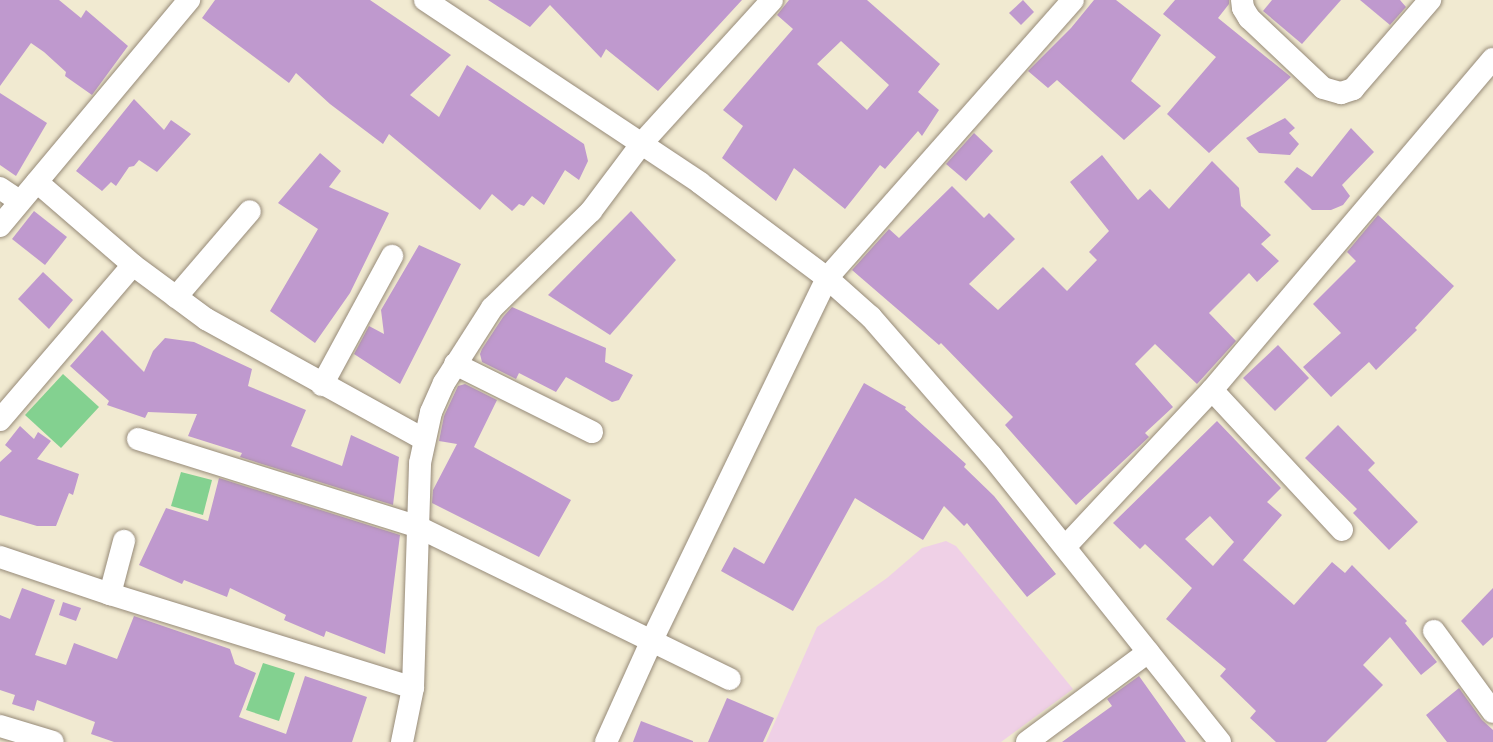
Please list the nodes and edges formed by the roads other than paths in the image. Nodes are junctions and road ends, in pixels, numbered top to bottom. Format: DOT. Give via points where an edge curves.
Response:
graph roads {
  1 [pos="189,0"];
  2 [pos="425,0"];
  3 [pos="772,0"];
  4 [pos="1073,0"];
  5 [pos="1242,0"];
  6 [pos="1430,0"];
  7 [pos="1489,73"];
  8 [pos="642,143"];
  9 [pos="37,182"];
  10 [pos="0,188"];
  11 [pos="20,201"];
  12 [pos="250,211"];
  13 [pos="0,226"];
  14 [pos="392,256"];
  15 [pos="134,265"];
  16 [pos="827,279"];
  17 [pos="176,297"];
  18 [pos="455,364"];
  19 [pos="322,385"];
  20 [pos="1212,390"];
  21 [pos="0,420"];
  22 [pos="592,432"];
  23 [pos="138,438"];
  24 [pos="423,439"];
  25 [pos="416,526"];
  26 [pos="1342,530"];
  27 [pos="124,541"];
  28 [pos="1065,547"];
  29 [pos="0,556"];
  30 [pos="110,594"];
  31 [pos="1434,631"];
  32 [pos="652,640"];
  33 [pos="1148,652"];
  34 [pos="730,679"];
  35 [pos="413,688"];
  36 [pos="1493,711"];
  37 [pos="0,726"];
  38 [pos="54,742"];
  39 [pos="402,742"];
  40 [pos="606,742"];
  41 [pos="1027,742"];
  42 [pos="1220,742"];
  1 -- 9 [label="street"];
  2 -- 8 [label="street"];
  3 -- 8 [label="street"];
  4 -- 16 [label="street"];
  5 -- 6 [label="street" via="1249,18 1323,88 1334,93 1353,89"];
  7 -- 20 [label="street"];
  8 -- 16 [label="street"];
  8 -- 18 [label="street" via="591,211 492,308"];
  9 -- 11 [label="street"];
  9 -- 15 [label="street"];
  10 -- 11 [label="street"];
  11 -- 13 [label="street"];
  12 -- 17 [label="street"];
  14 -- 19 [label="street"];
  15 -- 17 [label="street"];
  15 -- 21 [label="street"];
  16 -- 28 [label="street" via="871,317"];
  16 -- 32 [label="street"];
  17 -- 19 [label="street" via="229,334"];
  18 -- 22 [label="street"];
  18 -- 24 [label="street" via="431,412"];
  19 -- 24 [label="street"];
  20 -- 26 [label="street"];
  20 -- 28 [label="street"];
  23 -- 25 [label="street"];
  24 -- 25 [label="street"];
  25 -- 32 [label="street"];
  25 -- 35 [label="street"];
  27 -- 30 [label="street"];
  28 -- 33 [label="street"];
  29 -- 30 [label="street"];
  30 -- 35 [label="street"];
  31 -- 36 [label="street"];
  32 -- 34 [label="street"];
  32 -- 40 [label="street"];
  33 -- 41 [label="street"];
  33 -- 42 [label="street"];
  35 -- 39 [label="street"];
  37 -- 38 [label="street"];
}
